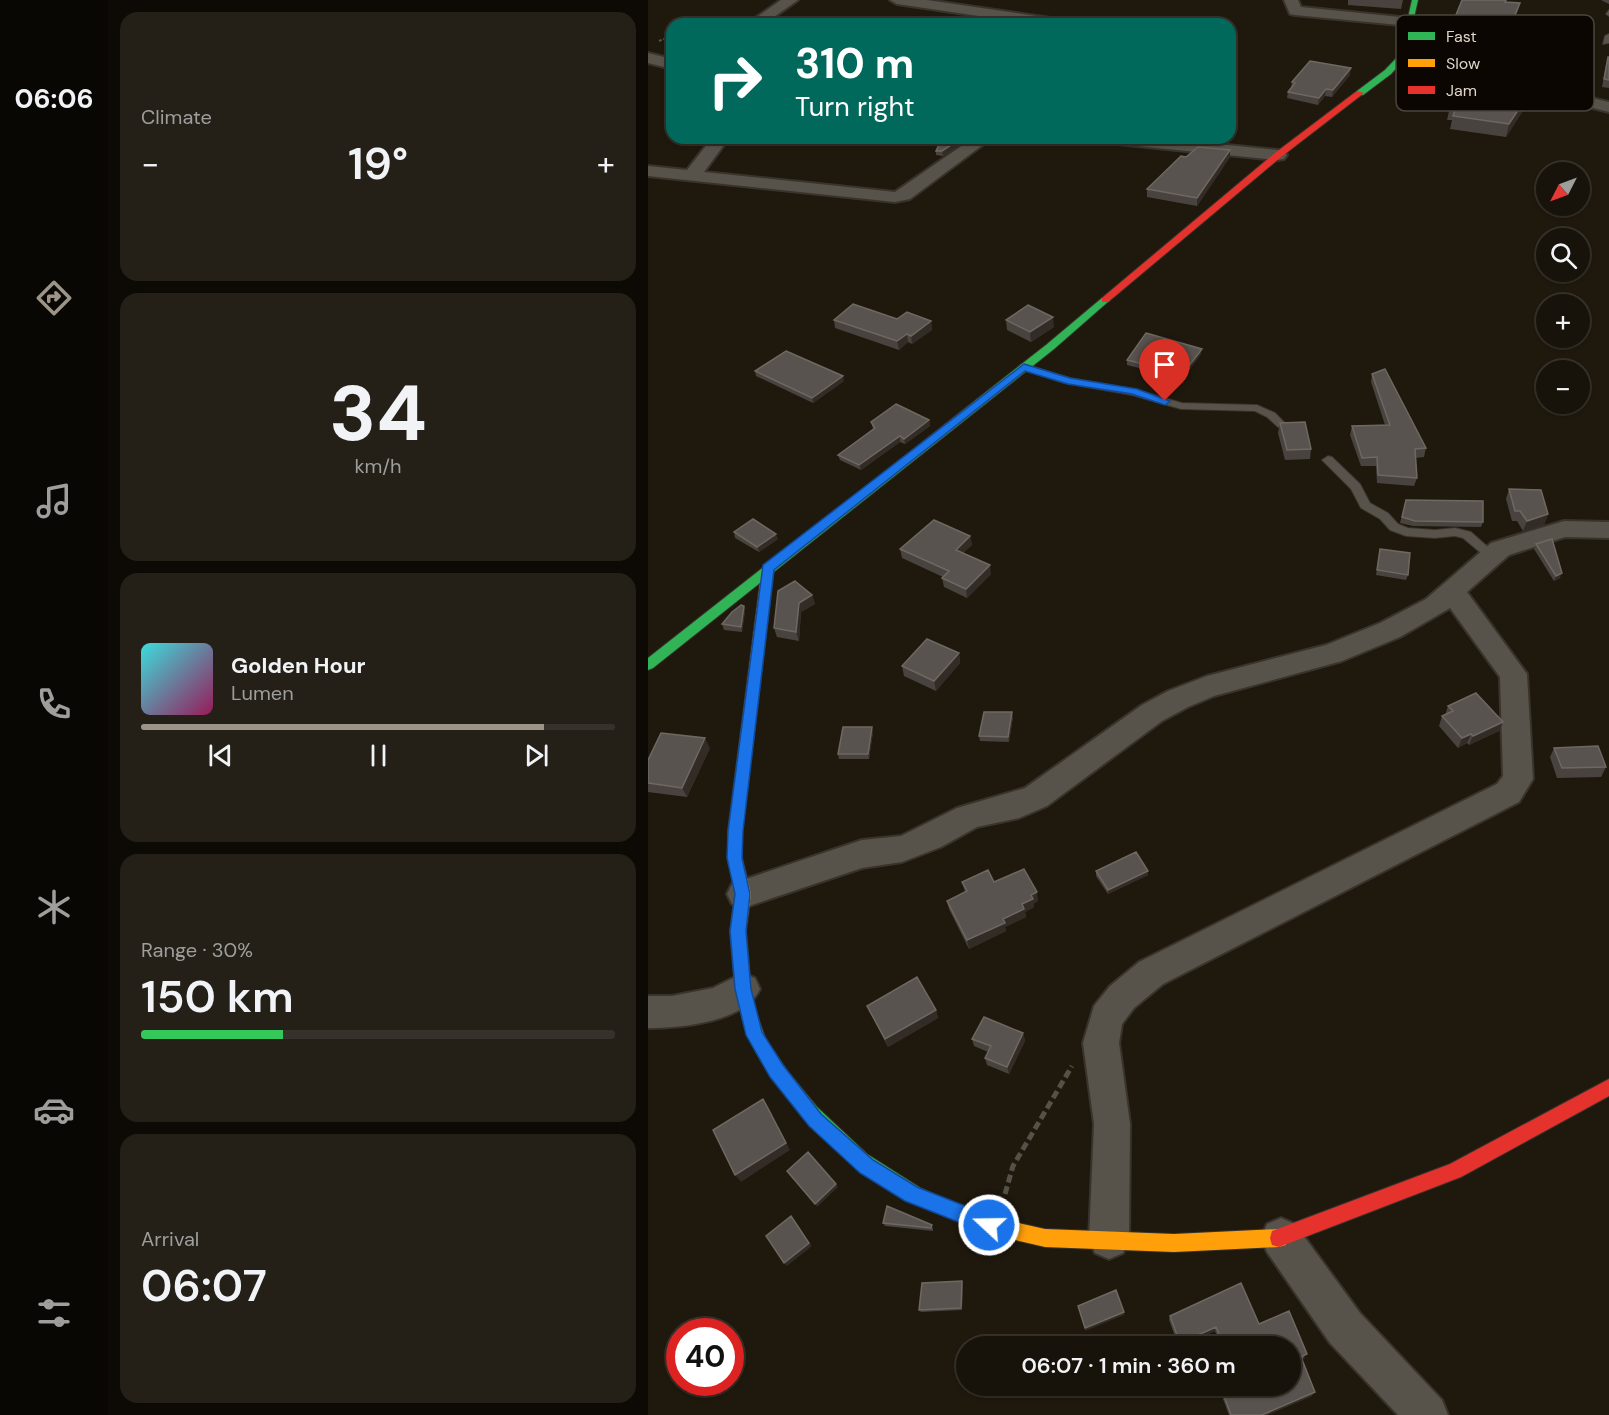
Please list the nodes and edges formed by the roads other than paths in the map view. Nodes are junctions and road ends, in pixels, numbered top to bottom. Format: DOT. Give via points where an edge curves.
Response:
graph roads {
  1 [pos="791,0"];
  2 [pos="897,0"];
  3 [pos="1291,0"];
  4 [pos="1416,0"];
  5 [pos="1412,15"];
  6 [pos="763,18"];
  7 [pos="1022,18"];
  8 [pos="1396,21"];
  9 [pos="648,58"];
  10 [pos="666,62"];
  11 [pos="1396,63"];
  12 [pos="1594,103"];
  13 [pos="1609,107"];
  14 [pos="716,144"];
  15 [pos="976,144"];
  16 [pos="1167,144"];
  17 [pos="1278,155"];
  18 [pos="648,171"];
  19 [pos="692,176"];
  20 [pos="1024,367"];
  21 [pos="1282,425"];
  22 [pos="1328,460"];
  23 [pos="1609,530"];
  24 [pos="1492,556"];
  25 [pos="768,568"];
  26 [pos="1452,591"];
  27 [pos="648,665"];
  28 [pos="742,894"];
  29 [pos="743,989"];
  30 [pos="648,1012"];
  31 [pos="1609,1087"];
  32 [pos="1281,1238"];
  33 [pos="1108,1239"];
  34 [pos="1427,1415"];
  1 -- 6 [label="street"];
  2 -- 7 [label="street"];
  3 -- 8 [label="street" via="1295,10 1304,12"];
  4 -- 5 [label="street"];
  9 -- 10 [label="street"];
  11 -- 17 [label="street"];
  12 -- 13 [label="street"];
  14 -- 19 [label="street"];
  15 -- 19 [label="street" via="904,195 895,197"];
  16 -- 17 [label="street"];
  17 -- 20 [label="street"];
  18 -- 19 [label="street"];
  20 -- 21 [label="lane" via="1181,406 1257,408"];
  20 -- 25 [label="street"];
  22 -- 24 [label="lane" via="1356,487 1365,504 1394,527 1467,535"];
  23 -- 24 [label="street" via="1564,529 1500,549"];
  24 -- 26 [label="street"];
  25 -- 27 [label="street"];
  25 -- 28 [label="street" via="735,831"];
  26 -- 28 [label="street" via="1435,606 1390,630 1332,654 1207,687 1178,699 1019,805 968,817 902,849 862,854"];
  26 -- 33 [label="street" via="1507,664 1515,683 1518,778 1508,793 1151,973 1122,997 1106,1018 1101,1043 1113,1124"];
  28 -- 29 [label="street" via="738,931"];
  29 -- 30 [label="street" via="718,1003 672,1012"];
  29 -- 33 [label="street" via="754,1035 777,1071 815,1120 866,1167 911,1194 989,1225 1045,1238"];
  31 -- 32 [label="street" via="1455,1171"];
  32 -- 33 [label="street" via="1174,1243"];
  32 -- 34 [label="street" via="1345,1328"];
}
